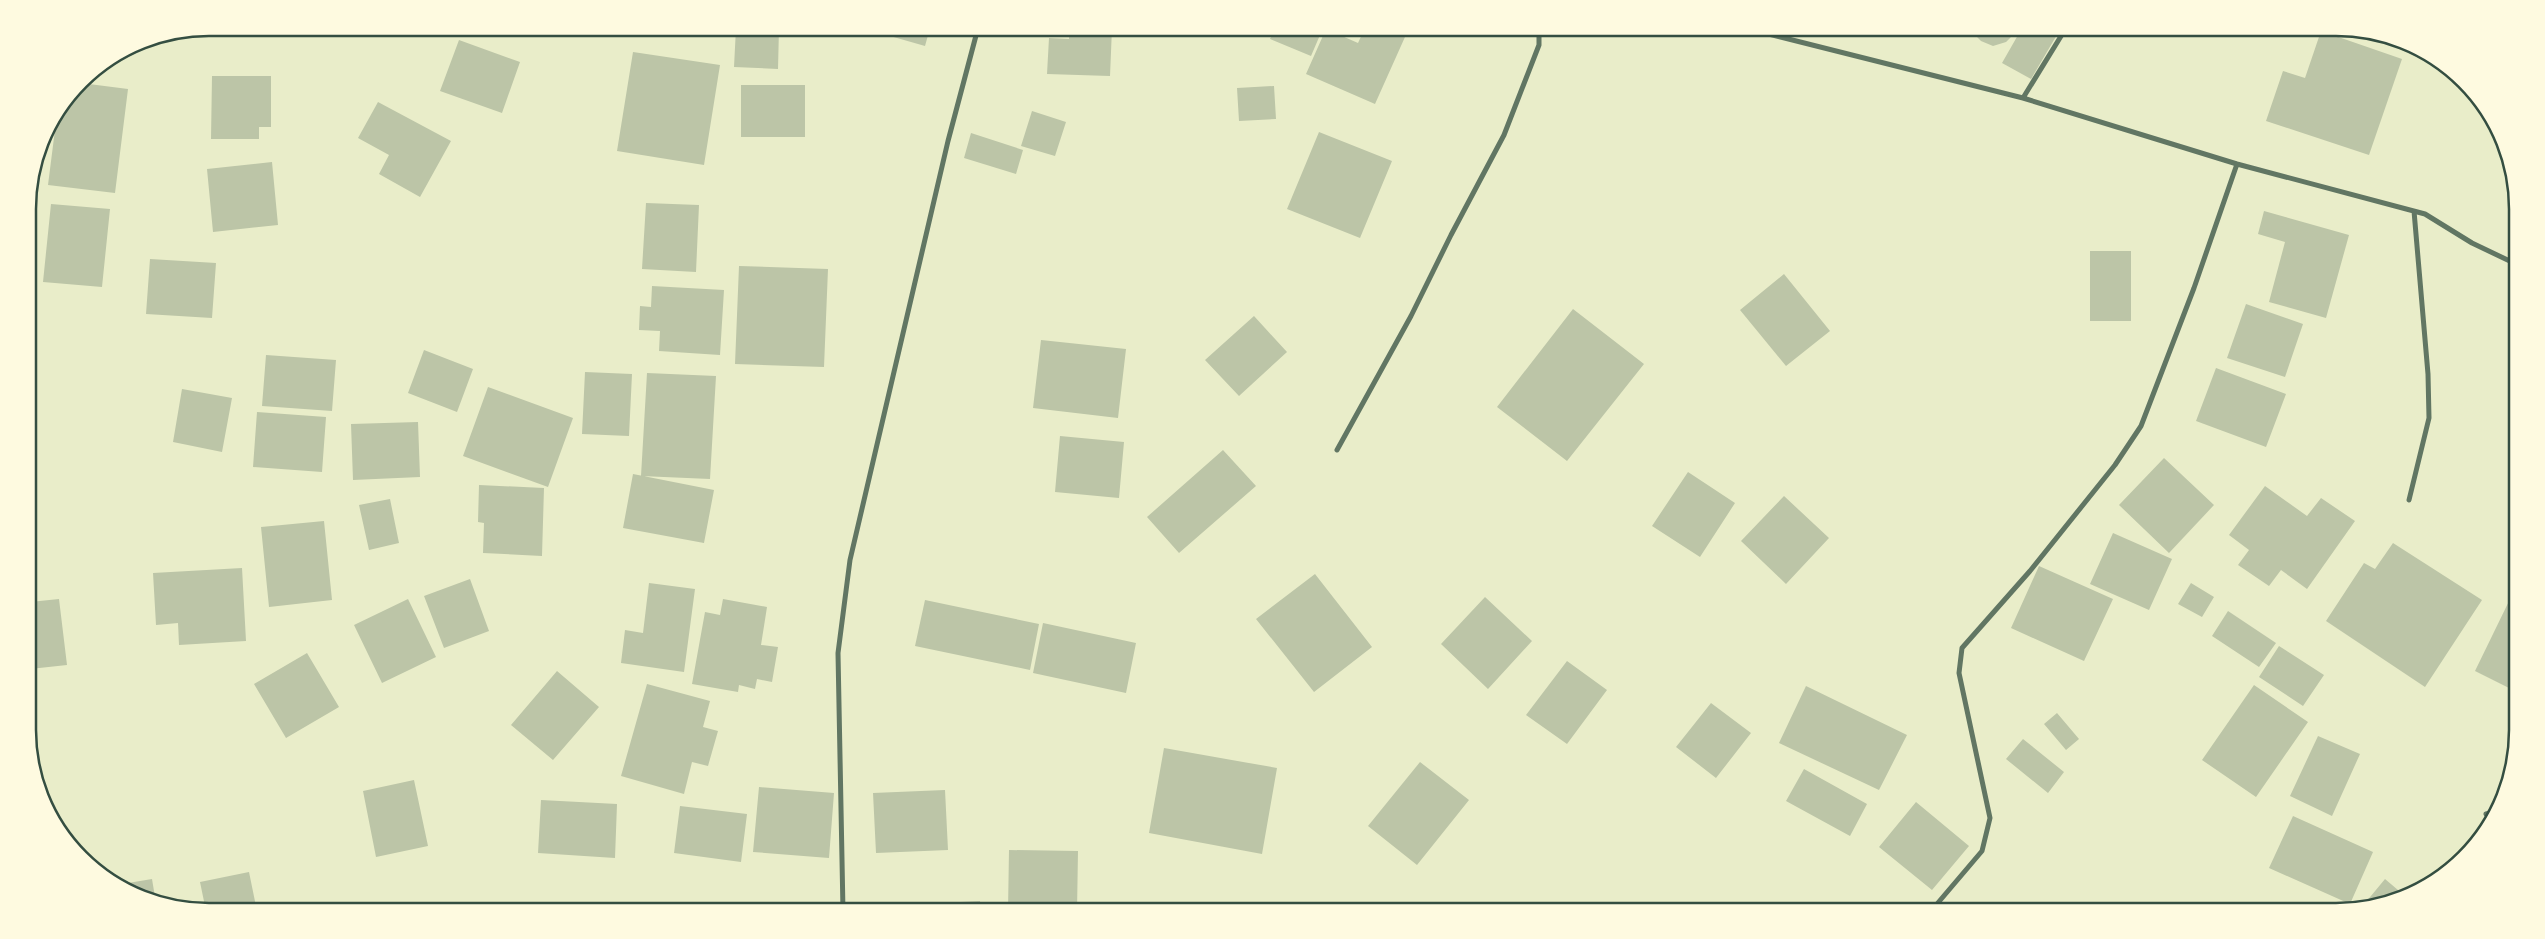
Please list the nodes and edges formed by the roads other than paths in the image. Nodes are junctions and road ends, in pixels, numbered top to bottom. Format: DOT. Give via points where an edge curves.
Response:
graph roads {
  1 [pos="1539,36"];
  2 [pos="1778,36"];
  3 [pos="2061,36"];
  4 [pos="976,37"];
  5 [pos="2023,98"];
  6 [pos="2237,164"];
  7 [pos="2414,211"];
  8 [pos="2509,261"];
  9 [pos="1338,450"];
  10 [pos="2409,500"];
  11 [pos="1938,902"];
  12 [pos="843,903"];
  1 -- 9 [label="street" via="1539,45 1504,135"];
  2 -- 5 [label="street"];
  3 -- 5 [label="street"];
  4 -- 12 [label="street" via="948,141 850,560 838,653"];
  5 -- 6 [label="street"];
  6 -- 7 [label="street"];
  6 -- 11 [label="street" via="2141,426 2115,465 2030,571 1962,648 1959,673 1990,818 1982,851"];
  7 -- 8 [label="street"];
  7 -- 10 [label="street" via="2429,418"];
}
